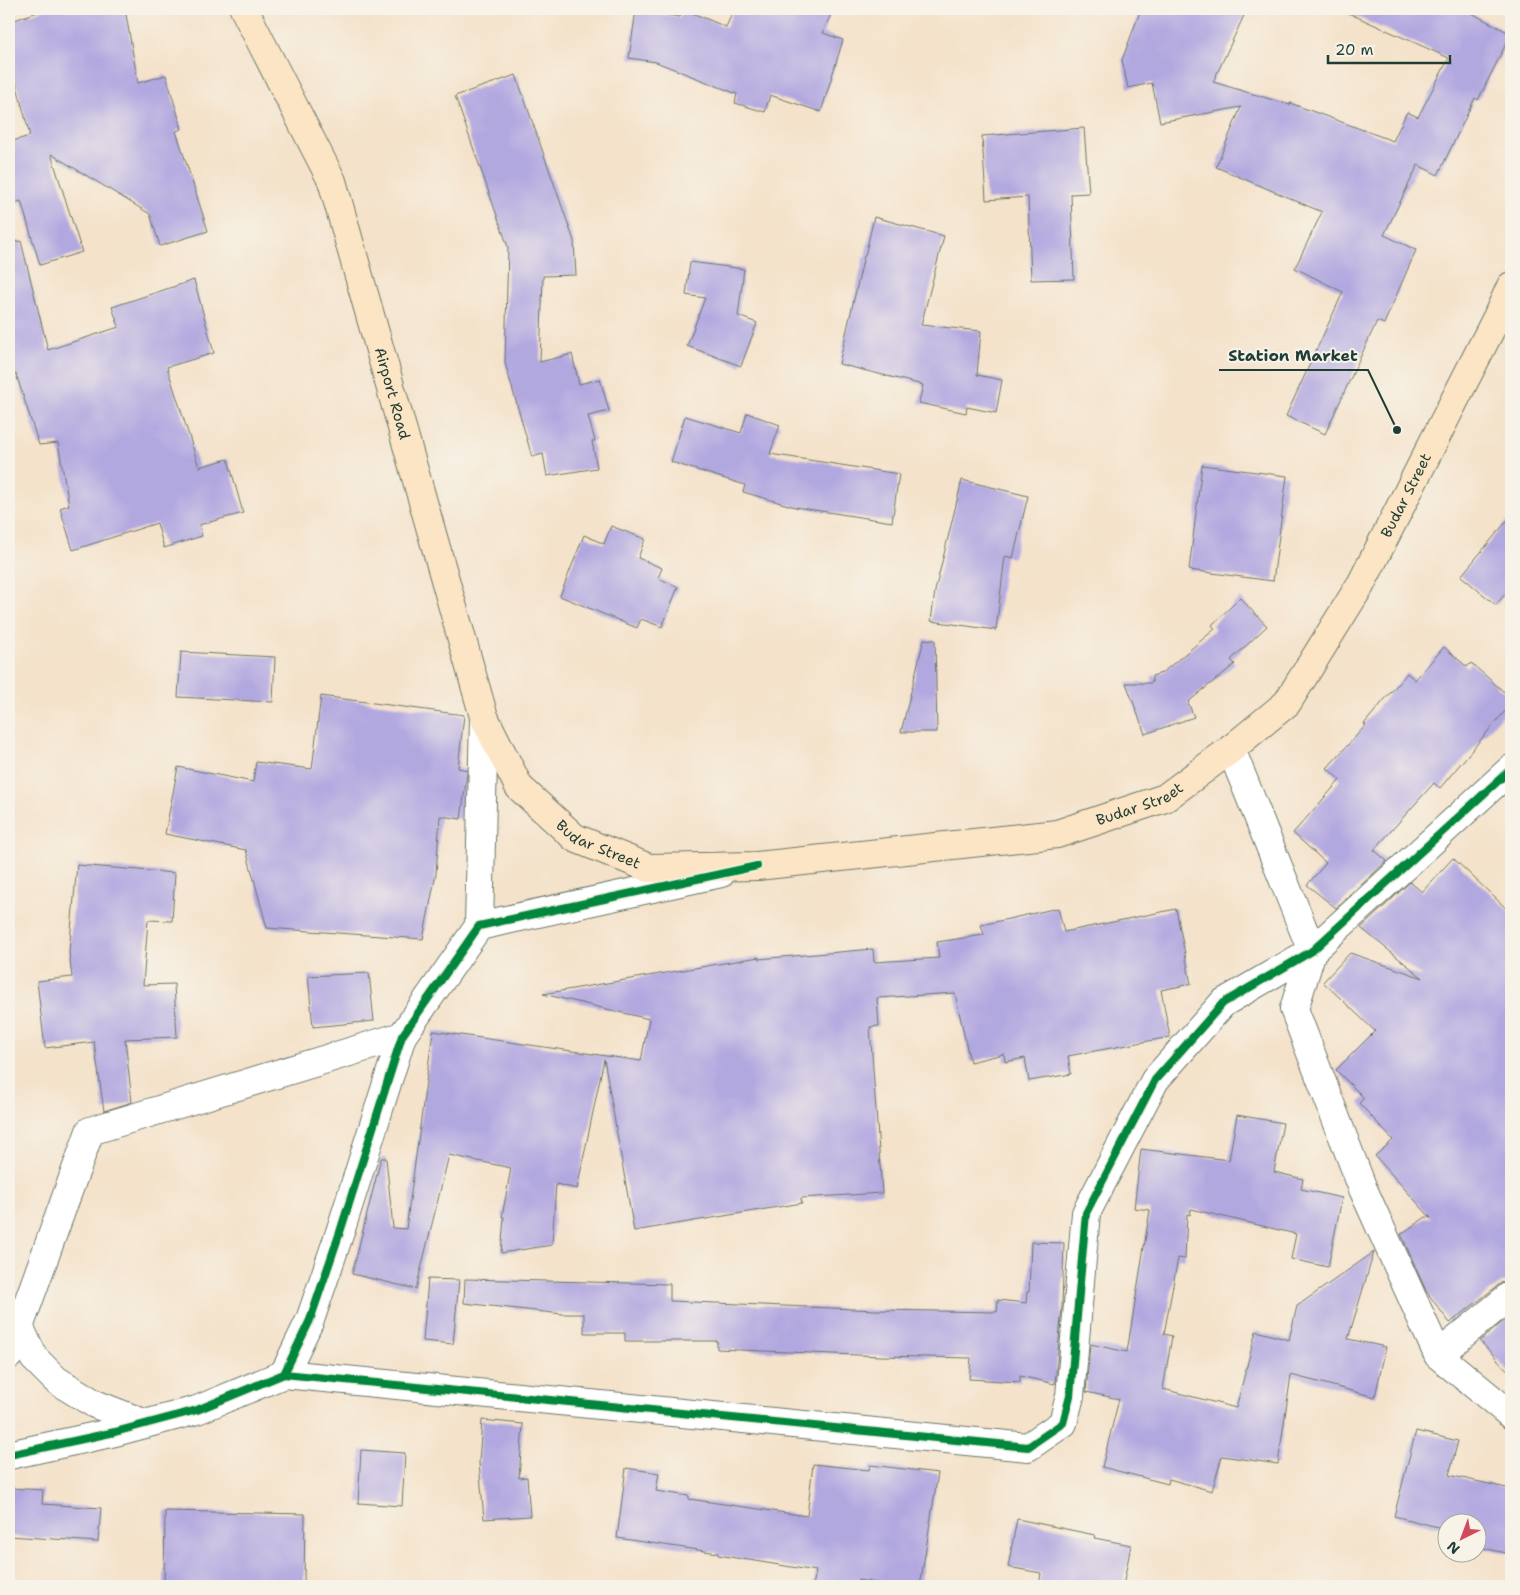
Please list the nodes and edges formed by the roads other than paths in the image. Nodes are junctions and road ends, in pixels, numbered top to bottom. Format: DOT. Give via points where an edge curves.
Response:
graph roads {
  1 [pos="244,9"];
  2 [pos="1511,286"];
  3 [pos="484,717"];
  4 [pos="1231,749"];
  5 [pos="1511,769"];
  6 [pos="519,787"];
  7 [pos="757,866"];
  8 [pos="478,926"];
  9 [pos="1312,951"];
  10 [pos="402,1036"];
  11 [pos="1511,1295"];
  12 [pos="19,1326"];
  13 [pos="9,1355"];
  14 [pos="1438,1355"];
  15 [pos="284,1374"];
  16 [pos="1511,1415"];
  17 [pos="146,1424"];
  18 [pos="9,1455"];
  1 -- 3 [label="main road, Airport Road" via="332,181"];
  2 -- 4 [label="main road, Budar Street" via="1361,584 1287,703"];
  3 -- 6 [label="main road, Airport Road"];
  3 -- 8 [label="street"];
  4 -- 7 [label="main road, Budar Street" via="1165,798 1057,834"];
  4 -- 9 [label="street"];
  5 -- 9 [label="street"];
  6 -- 7 [label="main road, Budar Street" via="575,838 649,868"];
  7 -- 8 [label="street"];
  8 -- 10 [label="street"];
  9 -- 14 [label="street" via="1294,1009 1364,1189"];
  9 -- 15 [label="street" via="1223,1003 1155,1080 1086,1212 1070,1396 1063,1423 1028,1447"];
  10 -- 12 [label="street" via="90,1130"];
  10 -- 15 [label="street" via="310,1320"];
  11 -- 14 [label="street"];
  12 -- 13 [label="street"];
  12 -- 17 [label="street" via="34,1358 56,1380 95,1404"];
  14 -- 16 [label="street"];
  15 -- 17 [label="street" via="197,1410"];
  17 -- 18 [label="street"];
}
